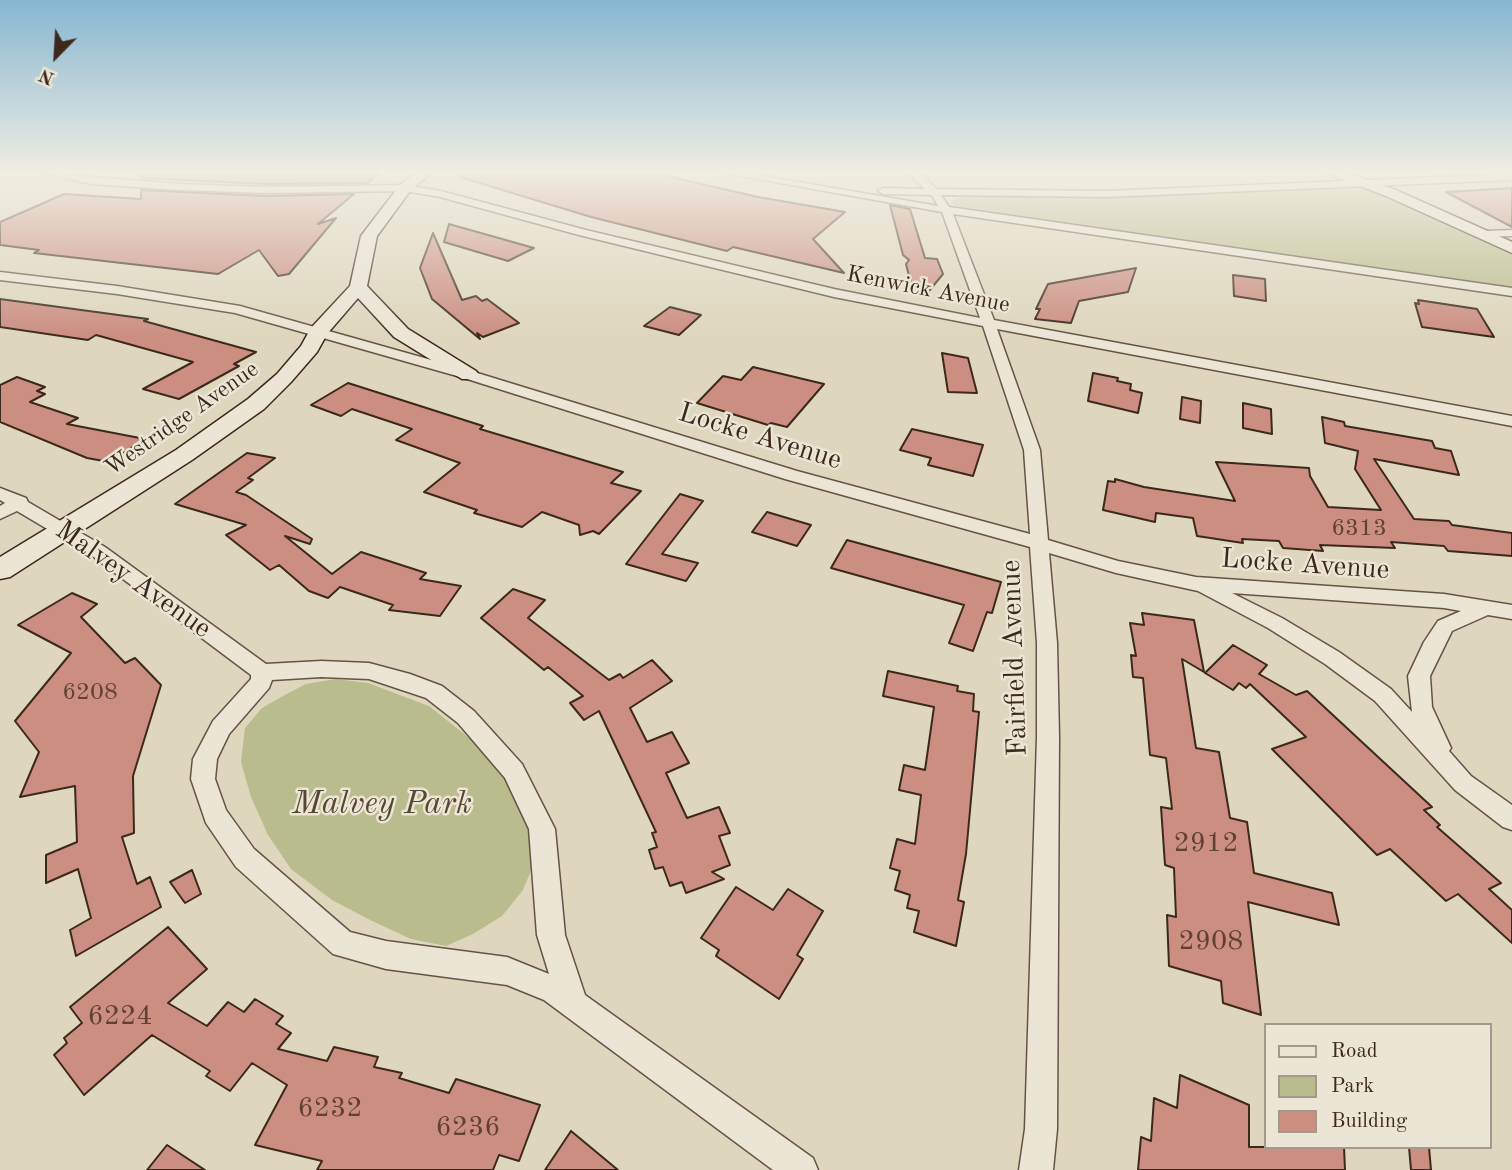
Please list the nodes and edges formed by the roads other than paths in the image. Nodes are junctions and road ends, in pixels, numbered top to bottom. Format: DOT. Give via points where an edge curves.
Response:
graph roads {
  1 [pos="375,228"];
  2 [pos="563,228"];
  3 [pos="951,228"];
  4 [pos="1107,228"];
  5 [pos="1469,228"];
  6 [pos="1512,233"];
  7 [pos="1484,234"];
  8 [pos="1512,248"];
  9 [pos="0,276"];
  10 [pos="358,288"];
  11 [pos="1512,292"];
  12 [pos="990,324"];
  13 [pos="318,332"];
  14 [pos="469,375"];
  15 [pos="1512,421"];
  16 [pos="0,492"];
  17 [pos="20,502"];
  18 [pos="0,513"];
  19 [pos="64,530"];
  20 [pos="1039,543"];
  21 [pos="5,564"];
  22 [pos="1196,584"];
  23 [pos="1486,608"];
  24 [pos="1512,612"];
  25 [pos="262,672"];
  26 [pos="1445,761"];
  27 [pos="1512,819"];
  28 [pos="573,1002"];
  29 [pos="801,1170"];
  30 [pos="1036,1170"];
  1 -- 10 [label="street" via="369,236"];
  2 -- 12 [label="street, Kenwick Avenue" via="834,293"];
  3 -- 12 [label="street, Fairfield Avenue"];
  4 -- 11 [label="street"];
  5 -- 7 [label="street"];
  6 -- 7 [label="street"];
  7 -- 8 [label="street"];
  9 -- 13 [label="street, Locke Avenue" via="236,309"];
  10 -- 13 [label="street, Westridge Avenue"];
  10 -- 14 [label="street" via="401,333"];
  12 -- 15 [label="street, Kenwick Avenue"];
  12 -- 20 [label="street, Fairfield Avenue" via="1032,450"];
  13 -- 14 [label="street, Locke Avenue"];
  13 -- 19 [label="street, Westridge Avenue" via="293,368 256,404"];
  14 -- 20 [label="street, Locke Avenue" via="791,475"];
  16 -- 17 [label="street, Malvey Avenue"];
  17 -- 18 [label="street"];
  17 -- 19 [label="street, Malvey Avenue"];
  19 -- 21 [label="street, Westridge Avenue"];
  19 -- 25 [label="street, Malvey Avenue"];
  20 -- 22 [label="street, Locke Avenue" via="1116,567"];
  20 -- 30 [label="street, Fairfield Avenue" via="1048,737 1041,1129"];
  22 -- 23 [label="street, Locke Avenue" via="1444,601"];
  22 -- 26 [label="street" via="1275,623 1332,658 1383,695"];
  23 -- 24 [label="street, Locke Avenue"];
  23 -- 26 [label="street" via="1445,626 1419,676 1421,707"];
  25 -- 28 [label="street" via="369,671 434,692 466,717 514,771 542,829 551,935"];
  25 -- 28 [label="street" via="261,682 221,729 205,759 203,779 215,815 245,858 343,944 386,955 506,971"];
  26 -- 27 [label="street" via="1463,783"];
  28 -- 29 [label="street"];
}
